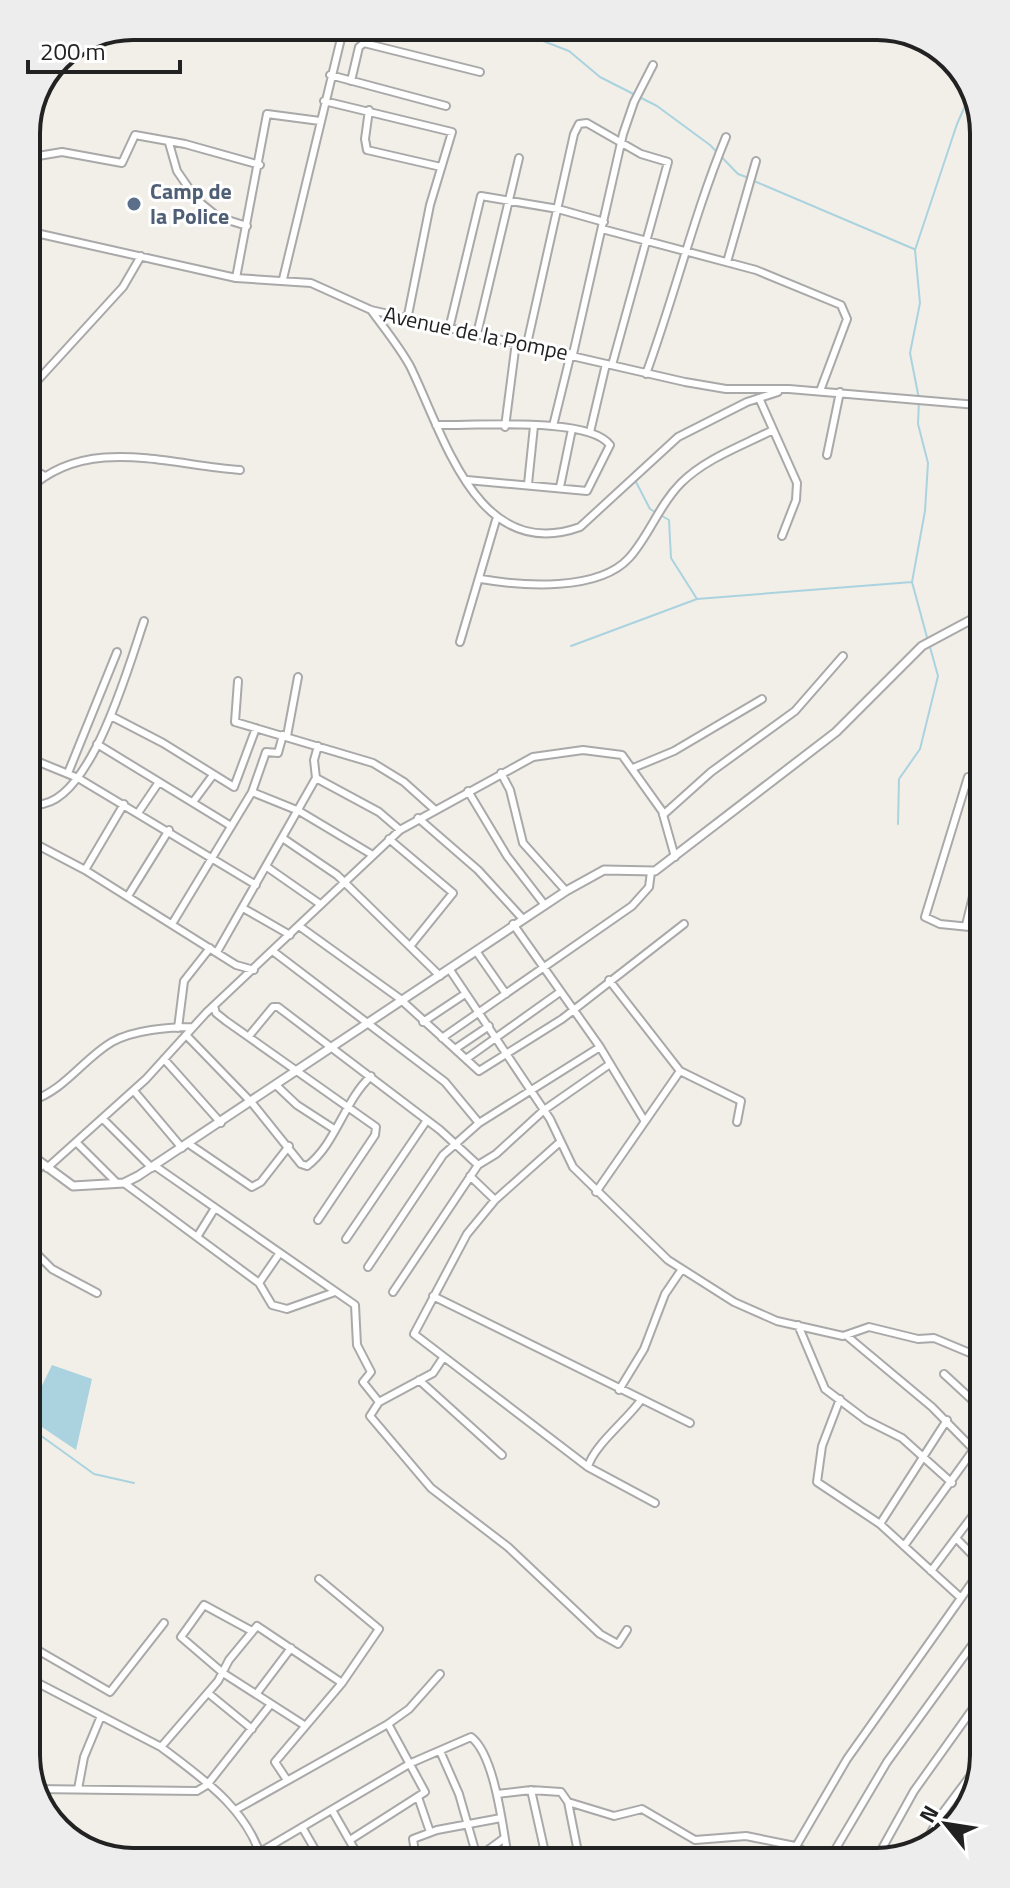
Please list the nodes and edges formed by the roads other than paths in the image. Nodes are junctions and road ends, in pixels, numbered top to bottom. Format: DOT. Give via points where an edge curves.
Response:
graph roads {
  1 [pos="340,40"];
  2 [pos="653,65"];
  3 [pos="480,72"];
  4 [pos="330,75"];
  5 [pos="351,81"];
  6 [pos="324,101"];
  7 [pos="446,106"];
  8 [pos="369,110"];
  9 [pos="320,121"];
  10 [pos="726,137"];
  11 [pos="621,142"];
  12 [pos="169,143"];
  13 [pos="40,156"];
  14 [pos="519,158"];
  15 [pos="756,161"];
  16 [pos="260,165"];
  17 [pos="441,167"];
  18 [pos="511,199"];
  19 [pos="558,209"];
  20 [pos="247,226"];
  21 [pos="603,226"];
  22 [pos="40,234"];
  23 [pos="647,242"];
  24 [pos="686,251"];
  25 [pos="141,256"];
  26 [pos="727,262"];
  27 [pos="236,278"];
  28 [pos="283,279"];
  29 [pos="371,310"];
  30 [pos="407,320"];
  31 [pos="449,329"];
  32 [pos="477,334"];
  33 [pos="516,342"];
  34 [pos="527,344"];
  35 [pos="572,354"];
  36 [pos="609,364"];
  37 [pos="646,374"];
  38 [pos="40,378"];
  39 [pos="789,389"];
  40 [pos="820,391"];
  41 [pos="840,392"];
  42 [pos="759,398"];
  43 [pos="970,404"];
  44 [pos="436,425"];
  45 [pos="534,426"];
  46 [pos="553,426"];
  47 [pos="505,427"];
  48 [pos="572,429"];
  49 [pos="771,431"];
  50 [pos="590,432"];
  51 [pos="827,455"];
  52 [pos="240,470"];
  53 [pos="40,474"];
  54 [pos="43,475"];
  55 [pos="40,478"];
  56 [pos="467,480"];
  57 [pos="528,484"];
  58 [pos="560,487"];
  59 [pos="496,520"];
  60 [pos="782,536"];
  61 [pos="481,579"];
  62 [pos="970,620"];
  63 [pos="144,621"];
  64 [pos="460,642"];
  65 [pos="117,652"];
  66 [pos="843,656"];
  67 [pos="298,677"];
  68 [pos="238,681"];
  69 [pos="762,699"];
  70 [pos="111,716"];
  71 [pos="256,728"];
  72 [pos="285,736"];
  73 [pos="97,744"];
  74 [pos="318,746"];
  75 [pos="40,762"];
  76 [pos="633,768"];
  77 [pos="68,773"];
  78 [pos="501,773"];
  79 [pos="213,775"];
  80 [pos="968,777"];
  81 [pos="78,778"];
  82 [pos="316,778"];
  83 [pos="159,782"];
  84 [pos="468,791"];
  85 [pos="252,792"];
  86 [pos="193,802"];
  87 [pos="124,804"];
  88 [pos="40,805"];
  89 [pos="434,809"];
  90 [pos="299,811"];
  91 [pos="138,813"];
  92 [pos="663,815"];
  93 [pos="418,818"];
  94 [pos="231,826"];
  95 [pos="169,830"];
  96 [pos="400,830"];
  97 [pos="284,839"];
  98 [pos="389,839"];
  99 [pos="40,846"];
  100 [pos="371,854"];
  101 [pos="213,857"];
  102 [pos="675,857"];
  103 [pos="267,867"];
  104 [pos="85,870"];
  105 [pos="651,872"];
  106 [pos="344,881"];
  107 [pos="256,885"];
  108 [pos="566,891"];
  109 [pos="128,896"];
  110 [pos="320,904"];
  111 [pos="544,904"];
  112 [pos="243,908"];
  113 [pos="970,909"];
  114 [pos="522,918"];
  115 [pos="172,924"];
  116 [pos="513,924"];
  117 [pos="684,924"];
  118 [pos="966,925"];
  119 [pos="299,926"];
  120 [pos="970,926"];
  121 [pos="290,935"];
  122 [pos="411,945"];
  123 [pos="214,950"];
  124 [pos="476,951"];
  125 [pos="274,952"];
  126 [pos="236,965"];
  127 [pos="543,968"];
  128 [pos="255,970"];
  129 [pos="450,970"];
  130 [pos="440,976"];
  131 [pos="609,980"];
  132 [pos="240,982"];
  133 [pos="560,992"];
  134 [pos="465,994"];
  135 [pos="506,994"];
  136 [pos="402,1001"];
  137 [pos="215,1009"];
  138 [pos="573,1009"];
  139 [pos="479,1014"];
  140 [pos="423,1022"];
  141 [pos="368,1024"];
  142 [pos="489,1026"];
  143 [pos="193,1027"];
  144 [pos="178,1028"];
  145 [pos="186,1035"];
  146 [pos="249,1036"];
  147 [pos="496,1037"];
  148 [pos="442,1038"];
  149 [pos="334,1047"];
  150 [pos="600,1047"];
  151 [pos="455,1049"];
  152 [pos="507,1054"];
  153 [pos="164,1059"];
  154 [pos="466,1059"];
  155 [pos="610,1064"];
  156 [pos="298,1070"];
  157 [pos="680,1071"];
  158 [pos="371,1076"];
  159 [pos="277,1086"];
  160 [pos="530,1089"];
  161 [pos="134,1091"];
  162 [pos="40,1096"];
  163 [pos="252,1103"];
  164 [pos="346,1105"];
  165 [pos="544,1110"];
  166 [pos="103,1119"];
  167 [pos="427,1120"];
  168 [pos="644,1120"];
  169 [pos="737,1122"];
  170 [pos="221,1123"];
  171 [pos="479,1123"];
  172 [pos="334,1129"];
  173 [pos="560,1142"];
  174 [pos="77,1143"];
  175 [pos="457,1144"];
  176 [pos="186,1146"];
  177 [pos="289,1146"];
  178 [pos="40,1162"];
  179 [pos="156,1165"];
  180 [pos="478,1165"];
  181 [pos="45,1166"];
  182 [pos="40,1170"];
  183 [pos="470,1176"];
  184 [pos="120,1183"];
  185 [pos="596,1192"];
  186 [pos="495,1200"];
  187 [pos="215,1208"];
  188 [pos="318,1220"];
  189 [pos="197,1237"];
  190 [pos="346,1239"];
  191 [pos="279,1254"];
  192 [pos="40,1257"];
  193 [pos="368,1267"];
  194 [pos="682,1269"];
  195 [pos="259,1283"];
  196 [pos="335,1292"];
  197 [pos="393,1292"];
  198 [pos="97,1293"];
  199 [pos="433,1296"];
  200 [pos="798,1325"];
  201 [pos="847,1336"];
  202 [pos="970,1353"];
  203 [pos="443,1358"];
  204 [pos="944,1374"];
  205 [pos="419,1380"];
  206 [pos="619,1390"];
  207 [pos="970,1398"];
  208 [pos="840,1399"];
  209 [pos="641,1400"];
  210 [pos="379,1402"];
  211 [pos="947,1420"];
  212 [pos="690,1423"];
  213 [pos="970,1447"];
  214 [pos="502,1455"];
  215 [pos="970,1455"];
  216 [pos="925,1457"];
  217 [pos="588,1467"];
  218 [pos="952,1483"];
  219 [pos="655,1503"];
  220 [pos="970,1520"];
  221 [pos="880,1524"];
  222 [pos="956,1538"];
  223 [pos="904,1546"];
  224 [pos="970,1553"];
  225 [pos="931,1571"];
  226 [pos="319,1579"];
  227 [pos="970,1585"];
  228 [pos="961,1598"];
  229 [pos="164,1623"];
  230 [pos="250,1630"];
  231 [pos="627,1630"];
  232 [pos="291,1648"];
  233 [pos="970,1648"];
  234 [pos="40,1651"];
  235 [pos="223,1673"];
  236 [pos="440,1674"];
  237 [pos="342,1683"];
  238 [pos="40,1684"];
  239 [pos="208,1693"];
  240 [pos="257,1693"];
  241 [pos="271,1704"];
  242 [pos="970,1713"];
  243 [pos="101,1716"];
  244 [pos="388,1724"];
  245 [pos="304,1725"];
  246 [pos="252,1729"];
  247 [pos="161,1747"];
  248 [pos="440,1751"];
  249 [pos="411,1763"];
  250 [pos="287,1780"];
  251 [pos="207,1785"];
  252 [pos="964,1786"];
  253 [pos="46,1789"];
  254 [pos="78,1789"];
  255 [pos="531,1790"];
  256 [pos="497,1794"];
  257 [pos="418,1797"];
  258 [pos="568,1802"];
  259 [pos="237,1809"];
  260 [pos="332,1810"];
  261 [pos="501,1818"];
  262 [pos="469,1824"];
  263 [pos="302,1827"];
  264 [pos="933,1829"];
  265 [pos="430,1832"];
  266 [pos="503,1839"];
  267 [pos="350,1840"];
  268 [pos="795,1846"];
  269 [pos="883,1847"];
  270 [pos="258,1848"];
  271 [pos="267,1848"];
  272 [pos="314,1848"];
  273 [pos="354,1848"];
  274 [pos="414,1848"];
  275 [pos="474,1848"];
  276 [pos="490,1848"];
  277 [pos="505,1848"];
  278 [pos="543,1848"];
  279 [pos="577,1848"];
  280 [pos="799,1848"];
  281 [pos="836,1848"];
  1 -- 4 [label="street"];
  2 -- 11 [label="street"];
  3 -- 5 [label="street" via="364,43"];
  4 -- 5 [label="street"];
  4 -- 6 [label="street"];
  5 -- 7 [label="street"];
  6 -- 8 [label="street"];
  6 -- 9 [label="street"];
  8 -- 17 [label="street" via="367,150"];
  8 -- 17 [label="street" via="451,131"];
  9 -- 16 [label="street" via="267,114"];
  9 -- 28 [label="street"];
  10 -- 24 [label="street"];
  11 -- 19 [label="street" via="587,123 579,124"];
  11 -- 21 [label="street"];
  11 -- 23 [label="street" via="668,162"];
  12 -- 13 [label="street" via="135,135 122,163 62,152"];
  12 -- 16 [label="street"];
  12 -- 20 [label="street" via="177,171 197,200 218,217"];
  14 -- 18 [label="street"];
  15 -- 26 [label="street"];
  16 -- 20 [label="street"];
  17 -- 30 [label="street"];
  18 -- 19 [label="street"];
  18 -- 31 [label="street" via="483,194 480,198"];
  18 -- 32 [label="street"];
  19 -- 21 [label="street"];
  19 -- 34 [label="street"];
  20 -- 27 [label="street"];
  21 -- 23 [label="street"];
  21 -- 35 [label="street"];
  22 -- 25 [label="street, Avenue de la Pompe"];
  23 -- 24 [label="street"];
  23 -- 36 [label="street"];
  24 -- 26 [label="street"];
  24 -- 37 [label="street"];
  25 -- 27 [label="street, Avenue de la Pompe"];
  25 -- 38 [label="street" via="123,287"];
  26 -- 40 [label="street" via="787,280 846,311 843,334"];
  27 -- 28 [label="street, Avenue de la Pompe"];
  28 -- 29 [label="street, Avenue de la Pompe" via="311,283"];
  29 -- 30 [label="street, Avenue de la Pompe"];
  29 -- 44 [label="street" via="410,366"];
  30 -- 31 [label="street, Avenue de la Pompe"];
  31 -- 32 [label="street, Avenue de la Pompe"];
  32 -- 33 [label="street, Avenue de la Pompe"];
  33 -- 34 [label="street, Avenue de la Pompe"];
  33 -- 47 [label="street"];
  34 -- 35 [label="street, Avenue de la Pompe"];
  35 -- 36 [label="street, Avenue de la Pompe"];
  35 -- 46 [label="street"];
  36 -- 37 [label="street, Avenue de la Pompe"];
  36 -- 50 [label="street"];
  37 -- 39 [label="street, Avenue de la Pompe" via="726,389"];
  39 -- 40 [label="street, Avenue de la Pompe"];
  39 -- 42 [label="street"];
  40 -- 41 [label="street, Avenue de la Pompe"];
  41 -- 43 [label="street, Avenue de la Pompe"];
  41 -- 51 [label="street"];
  42 -- 49 [label="street"];
  42 -- 59 [label="street" via="670,443 580,527 549,535"];
  44 -- 47 [label="street"];
  44 -- 56 [label="street"];
  45 -- 46 [label="street"];
  45 -- 47 [label="street"];
  45 -- 57 [label="street"];
  46 -- 48 [label="street"];
  48 -- 50 [label="street"];
  48 -- 58 [label="street"];
  49 -- 60 [label="street" via="798,490"];
  49 -- 61 [label="street" via="692,473 672,492 621,564 584,580 544,585"];
  50 -- 58 [label="street" via="610,445 594,481 587,491"];
  52 -- 54 [label="street" via="103,456"];
  53 -- 54 [label="street"];
  54 -- 55 [label="street"];
  56 -- 57 [label="street"];
  56 -- 59 [label="street"];
  57 -- 58 [label="street"];
  59 -- 61 [label="street"];
  61 -- 64 [label="street"];
  62 -- 102 [label="street" via="922,646 836,732"];
  63 -- 70 [label="street"];
  65 -- 77 [label="street"];
  66 -- 92 [label="street" via="795,711"];
  67 -- 72 [label="street"];
  68 -- 71 [label="street" via="234,721"];
  69 -- 76 [label="street" via="686,745"];
  70 -- 73 [label="street"];
  70 -- 79 [label="street"];
  71 -- 72 [label="street"];
  71 -- 79 [label="street" via="235,786"];
  72 -- 74 [label="street"];
  72 -- 85 [label="street" via="278,753 266,752"];
  73 -- 81 [label="street"];
  73 -- 83 [label="street"];
  74 -- 82 [label="street"];
  74 -- 89 [label="street" via="384,769"];
  75 -- 77 [label="street"];
  76 -- 78 [label="street" via="622,755 583,750 533,757"];
  76 -- 92 [label="street"];
  77 -- 81 [label="street"];
  78 -- 84 [label="street"];
  78 -- 108 [label="street" via="523,843"];
  79 -- 86 [label="street"];
  80 -- 118 [label="street" via="925,917"];
  81 -- 87 [label="street"];
  81 -- 88 [label="street" via="54,802"];
  82 -- 90 [label="street"];
  82 -- 96 [label="street" via="379,812"];
  83 -- 86 [label="street"];
  83 -- 91 [label="street"];
  84 -- 89 [label="street"];
  84 -- 111 [label="street"];
  85 -- 90 [label="street"];
  85 -- 94 [label="street"];
  86 -- 94 [label="street"];
  87 -- 91 [label="street"];
  87 -- 104 [label="street"];
  89 -- 93 [label="street"];
  90 -- 97 [label="street"];
  90 -- 100 [label="street"];
  91 -- 95 [label="street"];
  92 -- 102 [label="street"];
  93 -- 96 [label="street"];
  93 -- 114 [label="street" via="478,870"];
  94 -- 101 [label="street"];
  95 -- 101 [label="street"];
  95 -- 109 [label="street"];
  96 -- 98 [label="street"];
  97 -- 103 [label="street"];
  97 -- 106 [label="street"];
  98 -- 100 [label="street"];
  98 -- 122 [label="street" via="453,893"];
  99 -- 104 [label="street"];
  100 -- 106 [label="street"];
  101 -- 107 [label="street"];
  101 -- 115 [label="street"];
  102 -- 105 [label="street"];
  103 -- 107 [label="street"];
  103 -- 110 [label="street"];
  104 -- 109 [label="street"];
  105 -- 108 [label="street" via="604,870"];
  105 -- 127 [label="street" via="652,880 639,900"];
  106 -- 110 [label="street"];
  106 -- 122 [label="street"];
  107 -- 112 [label="street"];
  108 -- 111 [label="street"];
  109 -- 115 [label="street"];
  110 -- 119 [label="street"];
  111 -- 114 [label="street"];
  112 -- 121 [label="street"];
  112 -- 123 [label="street"];
  113 -- 118 [label="street"];
  114 -- 116 [label="street"];
  115 -- 123 [label="street"];
  116 -- 124 [label="street"];
  116 -- 127 [label="street"];
  117 -- 131 [label="street"];
  118 -- 120 [label="street"];
  119 -- 121 [label="street"];
  119 -- 136 [label="street"];
  121 -- 125 [label="street"];
  122 -- 130 [label="street"];
  123 -- 126 [label="street"];
  123 -- 144 [label="street" via="184,981"];
  124 -- 129 [label="street"];
  124 -- 135 [label="street"];
  125 -- 128 [label="street"];
  125 -- 141 [label="street"];
  126 -- 128 [label="street"];
  126 -- 132 [label="street"];
  127 -- 133 [label="street"];
  127 -- 135 [label="street"];
  128 -- 132 [label="street"];
  129 -- 130 [label="street"];
  129 -- 134 [label="street"];
  130 -- 136 [label="street"];
  131 -- 138 [label="street"];
  131 -- 157 [label="street"];
  132 -- 137 [label="street"];
  133 -- 138 [label="street"];
  133 -- 147 [label="street"];
  134 -- 139 [label="street"];
  134 -- 140 [label="street"];
  135 -- 139 [label="street"];
  136 -- 140 [label="street"];
  136 -- 141 [label="street"];
  137 -- 143 [label="street"];
  137 -- 146 [label="street"];
  138 -- 150 [label="street"];
  138 -- 152 [label="street"];
  139 -- 142 [label="street"];
  139 -- 148 [label="street"];
  140 -- 148 [label="street"];
  141 -- 149 [label="street"];
  141 -- 171 [label="street" via="445,1082"];
  142 -- 147 [label="street"];
  142 -- 151 [label="street"];
  143 -- 144 [label="street"];
  143 -- 145 [label="street"];
  144 -- 162 [label="street" via="112,1042"];
  145 -- 153 [label="street"];
  145 -- 163 [label="street"];
  146 -- 149 [label="street" via="276,1006"];
  146 -- 156 [label="street"];
  147 -- 152 [label="street"];
  147 -- 154 [label="street"];
  148 -- 151 [label="street"];
  149 -- 156 [label="street"];
  149 -- 158 [label="street"];
  150 -- 155 [label="street"];
  150 -- 160 [label="street"];
  151 -- 154 [label="street"];
  152 -- 154 [label="street" via="480,1071"];
  152 -- 160 [label="street"];
  153 -- 161 [label="street"];
  153 -- 170 [label="street"];
  155 -- 165 [label="street"];
  155 -- 168 [label="street"];
  156 -- 159 [label="street"];
  156 -- 164 [label="street"];
  157 -- 168 [label="street"];
  157 -- 169 [label="street" via="741,1101"];
  158 -- 164 [label="street"];
  158 -- 167 [label="street"];
  159 -- 163 [label="street"];
  159 -- 172 [label="street"];
  160 -- 165 [label="street"];
  160 -- 171 [label="street"];
  161 -- 166 [label="street"];
  161 -- 176 [label="street"];
  163 -- 170 [label="street"];
  163 -- 177 [label="street"];
  164 -- 172 [label="street"];
  164 -- 188 [label="street" via="377,1130"];
  165 -- 173 [label="street"];
  165 -- 180 [label="street"];
  166 -- 174 [label="street"];
  166 -- 179 [label="street"];
  167 -- 175 [label="street"];
  167 -- 190 [label="street"];
  168 -- 185 [label="street"];
  170 -- 176 [label="street"];
  171 -- 175 [label="street"];
  172 -- 177 [label="street" via="307,1166"];
  173 -- 185 [label="street" via="573,1167"];
  173 -- 186 [label="street"];
  174 -- 181 [label="street"];
  174 -- 184 [label="street"];
  175 -- 180 [label="street"];
  175 -- 193 [label="street" via="440,1159"];
  176 -- 177 [label="street" via="252,1187"];
  176 -- 179 [label="street"];
  178 -- 181 [label="street"];
  179 -- 184 [label="street"];
  179 -- 187 [label="street"];
  180 -- 183 [label="street"];
  181 -- 182 [label="street"];
  181 -- 184 [label="street" via="73,1186"];
  183 -- 186 [label="street"];
  183 -- 197 [label="street"];
  184 -- 189 [label="street"];
  185 -- 194 [label="street"];
  186 -- 199 [label="street" via="467,1234"];
  187 -- 189 [label="street"];
  187 -- 191 [label="street"];
  189 -- 195 [label="street"];
  191 -- 195 [label="street"];
  191 -- 196 [label="street"];
  192 -- 198 [label="street"];
  194 -- 200 [label="street" via="734,1302"];
  194 -- 206 [label="street"];
  195 -- 196 [label="street" via="272,1305 284,1309"];
  196 -- 210 [label="street" via="357,1309 357,1345 371,1372 363,1382"];
  199 -- 203 [label="street" via="413,1331"];
  199 -- 206 [label="street"];
  200 -- 201 [label="street"];
  200 -- 208 [label="street" via="824,1387"];
  201 -- 202 [label="street" via="873,1328 934,1338"];
  201 -- 211 [label="street"];
  203 -- 205 [label="street" via="433,1373"];
  203 -- 217 [label="street"];
  204 -- 207 [label="street"];
  205 -- 210 [label="street"];
  205 -- 214 [label="street"];
  206 -- 209 [label="street"];
  208 -- 216 [label="street"];
  208 -- 221 [label="street" via="822,1446 817,1482"];
  209 -- 212 [label="street"];
  209 -- 217 [label="street" via="592,1454"];
  210 -- 231 [label="street" via="370,1416 431,1488 508,1547 600,1634 618,1644"];
  211 -- 213 [label="street"];
  211 -- 216 [label="street"];
  215 -- 218 [label="street"];
  216 -- 218 [label="street"];
  216 -- 221 [label="street"];
  217 -- 219 [label="street"];
  218 -- 223 [label="street"];
  220 -- 222 [label="street"];
  221 -- 223 [label="street"];
  222 -- 224 [label="street"];
  222 -- 225 [label="street"];
  223 -- 225 [label="street"];
  225 -- 228 [label="street"];
  226 -- 237 [label="street" via="379,1627"];
  227 -- 228 [label="street"];
  228 -- 268 [label="street" via="847,1759"];
  229 -- 234 [label="street" via="110,1692"];
  230 -- 232 [label="street" via="264,1627"];
  230 -- 235 [label="street"];
  230 -- 235 [label="street" via="204,1605 181,1637"];
  232 -- 237 [label="street"];
  232 -- 240 [label="street"];
  233 -- 281 [label="street" via="887,1762"];
  235 -- 239 [label="street"];
  235 -- 240 [label="street"];
  236 -- 244 [label="street"];
  237 -- 245 [label="street"];
  238 -- 243 [label="street"];
  239 -- 246 [label="street"];
  239 -- 247 [label="street"];
  240 -- 241 [label="street"];
  241 -- 245 [label="street"];
  241 -- 246 [label="street"];
  242 -- 269 [label="street" via="914,1791"];
  243 -- 247 [label="street"];
  243 -- 254 [label="street"];
  244 -- 249 [label="street"];
  244 -- 250 [label="street"];
  245 -- 250 [label="street" via="275,1764"];
  246 -- 251 [label="street"];
  247 -- 251 [label="street"];
  248 -- 249 [label="street"];
  248 -- 256 [label="street" via="474,1738"];
  248 -- 262 [label="street"];
  249 -- 257 [label="street" via="425,1789"];
  249 -- 260 [label="street"];
  250 -- 259 [label="street"];
  251 -- 254 [label="street" via="197,1791"];
  251 -- 259 [label="street"];
  252 -- 264 [label="street"];
  253 -- 254 [label="street"];
  255 -- 256 [label="street"];
  255 -- 258 [label="street" via="561,1792"];
  255 -- 278 [label="street"];
  256 -- 261 [label="street"];
  257 -- 265 [label="street"];
  257 -- 267 [label="street"];
  258 -- 268 [label="street" via="614,1816 642,1809 698,1841 735,1835"];
  258 -- 279 [label="street"];
  259 -- 270 [label="street"];
  260 -- 263 [label="street"];
  260 -- 267 [label="street"];
  261 -- 262 [label="street"];
  261 -- 266 [label="street"];
  262 -- 265 [label="street"];
  262 -- 275 [label="street"];
  263 -- 271 [label="street"];
  263 -- 272 [label="street"];
  265 -- 274 [label="street" via="413,1839"];
  266 -- 276 [label="street"];
  266 -- 277 [label="street"];
  267 -- 273 [label="street"];
  268 -- 280 [label="street"];
}
